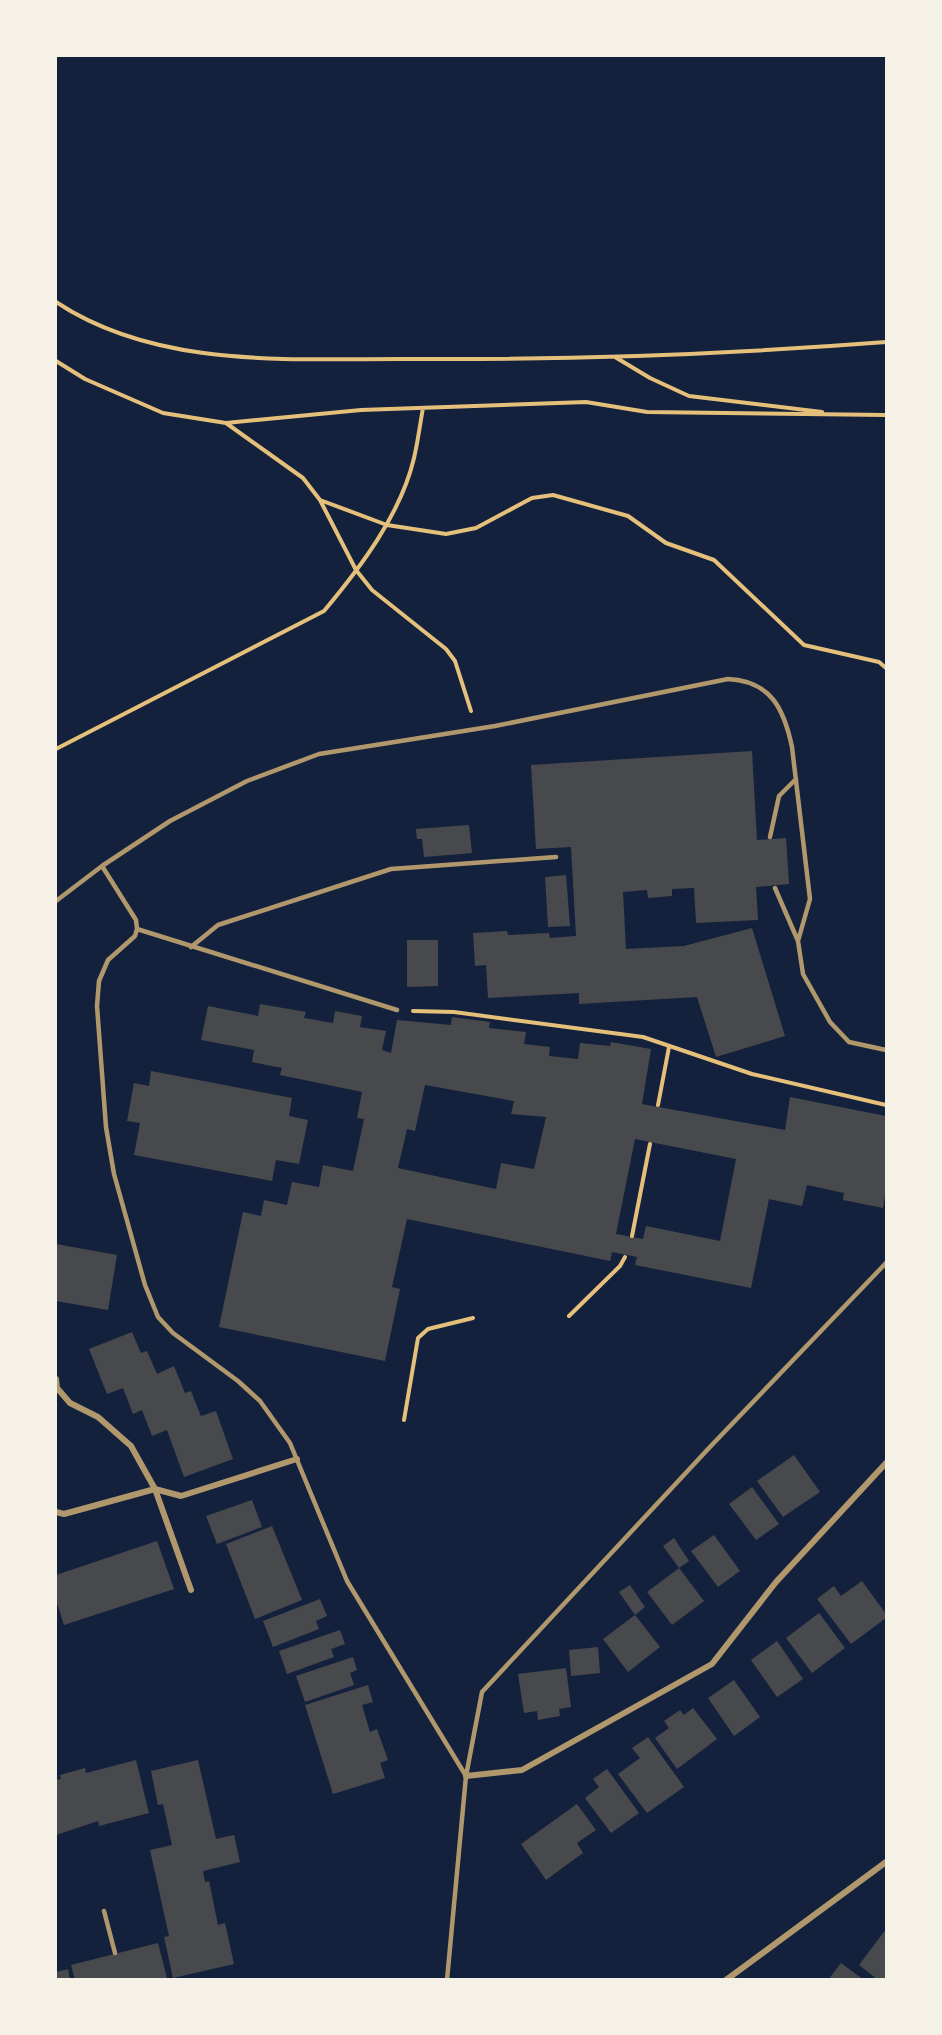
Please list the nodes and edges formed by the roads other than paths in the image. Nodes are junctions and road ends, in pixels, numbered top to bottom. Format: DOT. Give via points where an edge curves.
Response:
graph roads {
  1 [pos="796,779"];
  2 [pos="770,837"];
  3 [pos="556,856"];
  4 [pos="102,866"];
  5 [pos="775,888"];
  6 [pos="56,901"];
  7 [pos="137,929"];
  8 [pos="798,941"];
  9 [pos="191,946"];
  10 [pos="397,1010"];
  11 [pos="886,1050"];
  12 [pos="886,1263"];
  13 [pos="56,1379"];
  14 [pos="56,1390"];
  15 [pos="297,1459"];
  16 [pos="886,1463"];
  17 [pos="155,1489"];
  18 [pos="56,1512"];
  19 [pos="191,1590"];
  20 [pos="466,1776"];
  21 [pos="886,1862"];
  22 [pos="104,1911"];
  23 [pos="115,1953"];
  24 [pos="447,1980"];
  25 [pos="726,1980"];
  1 -- 2 [label="lane" via="778,796"];
  1 -- 4 [label="lane" via="787,722 773,698 746,680 728,679 477,729 319,754 247,781 170,820"];
  1 -- 8 [label="lane" via="810,899"];
  3 -- 9 [label="lane" via="391,869 218,925"];
  4 -- 6 [label="lane"];
  4 -- 7 [label="lane" via="136,920"];
  5 -- 8 [label="lane"];
  7 -- 9 [label="lane"];
  7 -- 15 [label="lane" via="135,936 108,960 99,981 97,1006 106,1127 114,1174 145,1285 158,1317 260,1401"];
  8 -- 11 [label="lane" via="803,974 830,1023 849,1042"];
  9 -- 10 [label="lane"];
  12 -- 20 [label="lane" via="700,1456 482,1692"];
  13 -- 14 [label="street"];
  14 -- 17 [label="street" via="70,1403 98,1417 131,1446"];
  15 -- 17 [label="street" via="181,1496"];
  15 -- 20 [label="lane" via="347,1581"];
  16 -- 20 [label="street" via="776,1582 712,1664 522,1770"];
  17 -- 18 [label="street" via="64,1514"];
  17 -- 19 [label="street"];
  20 -- 24 [label="lane"];
  21 -- 25 [label="street"];
  22 -- 23 [label="lane"];
}
